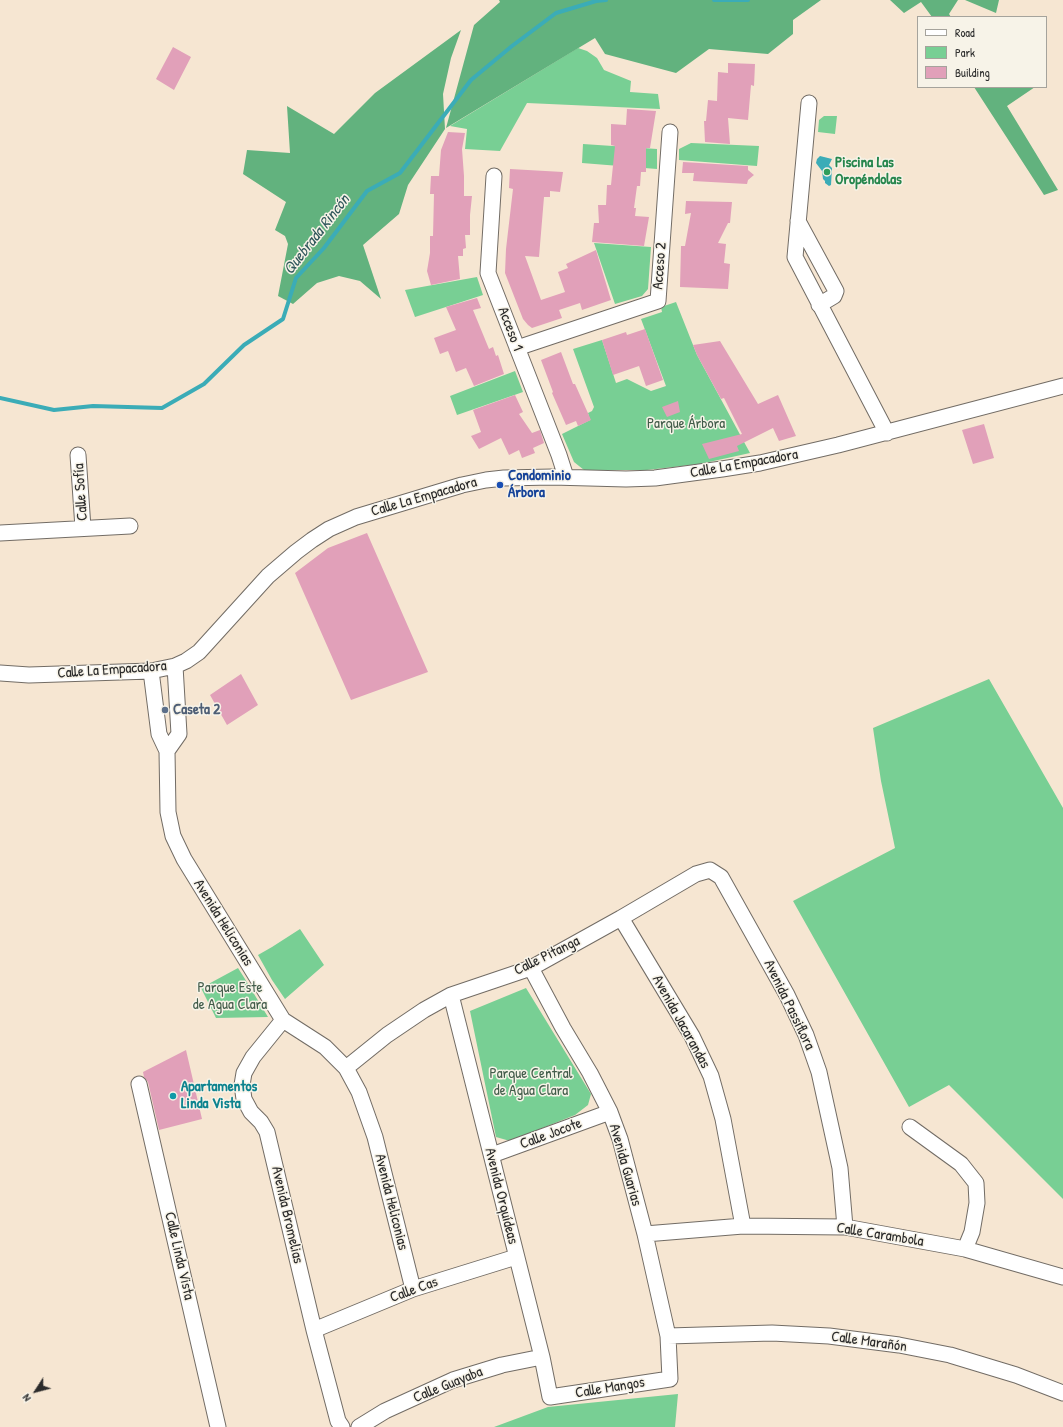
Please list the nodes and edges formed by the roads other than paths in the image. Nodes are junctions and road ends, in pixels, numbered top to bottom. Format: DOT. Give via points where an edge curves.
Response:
graph roads {
  1 [pos="809,103"];
  2 [pos="670,132"];
  3 [pos="494,176"];
  4 [pos="798,221"];
  5 [pos="819,305"];
  6 [pos="517,348"];
  7 [pos="1063,386"];
  8 [pos="887,433"];
  9 [pos="78,455"];
  10 [pos="566,477"];
  11 [pos="130,526"];
  12 [pos="83,528"];
  13 [pos="0,533"];
  14 [pos="176,666"];
  15 [pos="151,671"];
  16 [pos="0,673"];
  17 [pos="168,751"];
  18 [pos="710,870"];
  19 [pos="621,918"];
  20 [pos="531,968"];
  21 [pos="451,995"];
  22 [pos="283,1020"];
  23 [pos="346,1068"];
  24 [pos="139,1084"];
  25 [pos="610,1112"];
  26 [pos="910,1127"];
  27 [pos="492,1155"];
  28 [pos="743,1226"];
  29 [pos="845,1227"];
  30 [pos="645,1234"];
  31 [pos="965,1249"];
  32 [pos="516,1257"];
  33 [pos="1063,1278"];
  34 [pos="413,1289"];
  35 [pos="314,1330"];
  36 [pos="668,1336"];
  37 [pos="542,1357"];
  38 [pos="670,1378"];
  39 [pos="1063,1393"];
  40 [pos="550,1397"];
  41 [pos="218,1427"];
  42 [pos="342,1427"];
  43 [pos="359,1427"];
  1 -- 4 [label="street"];
  2 -- 6 [label="street, Acceso 2" via="658,301"];
  3 -- 6 [label="street, Acceso 1" via="488,273"];
  4 -- 5 [label="street" via="795,257"];
  4 -- 5 [label="street" via="836,290 834,296"];
  5 -- 8 [label="street"];
  6 -- 10 [label="street, Acceso 1"];
  7 -- 8 [label="street, Calle La Empacadora"];
  8 -- 10 [label="street, Calle La Empacadora" via="767,461 692,474 626,479"];
  9 -- 12 [label="street, Calle Sofía"];
  10 -- 14 [label="street, Calle La Empacadora" via="504,478 476,482 375,510 329,529 268,576 199,652"];
  11 -- 12 [label="street"];
  12 -- 13 [label="street"];
  14 -- 15 [label="street, Calle La Empacadora"];
  14 -- 17 [label="street" via="179,734"];
  15 -- 16 [label="street, Calle La Empacadora" via="29,675"];
  15 -- 17 [label="street, Avenida Heliconias" via="159,734"];
  17 -- 22 [label="street, Avenida Heliconias" via="168,812 173,836 184,859"];
  18 -- 19 [label="street, Calle Pitanga" via="696,874"];
  18 -- 29 [label="street, Avenida Passiflora" via="721,877 787,995 806,1035 819,1072 840,1168"];
  19 -- 20 [label="street, Calle Pitanga"];
  19 -- 28 [label="street, Avenida Jacarandas" via="692,1036 711,1076 723,1118"];
  20 -- 21 [label="street, Calle Pitanga"];
  20 -- 25 [label="street, Avenida Guarias"];
  21 -- 23 [label="street, Calle Pitanga" via="386,1035"];
  21 -- 27 [label="street, Avenida Orquídeas"];
  22 -- 23 [label="street, Avenida Heliconias" via="325,1047"];
  22 -- 35 [label="street, Avenida Bromelias" via="253,1057 244,1073 242,1085 244,1099 267,1132"];
  23 -- 34 [label="street, Avenida Heliconias" via="359,1092 375,1137"];
  24 -- 41 [label="street, Calle Linda Vista"];
  25 -- 27 [label="street, Calle Jocote"];
  25 -- 30 [label="street, Avenida Guarias" via="620,1139"];
  26 -- 31 [label="street" via="961,1164 976,1183 977,1203 972,1232"];
  27 -- 32 [label="street, Avenida Orquídeas"];
  28 -- 29 [label="street, Calle Carambola"];
  28 -- 30 [label="street, Calle Carambola"];
  29 -- 31 [label="street, Calle Carambola"];
  30 -- 36 [label="street, Avenida Guarias"];
  31 -- 33 [label="street, Calle Carambola"];
  32 -- 34 [label="street, Calle Cas"];
  32 -- 37 [label="street, Avenida Orquídeas"];
  34 -- 35 [label="street, Calle Cas"];
  35 -- 42 [label="street, Avenida Bromelias" via="338,1421"];
  36 -- 38 [label="street, Avenida Guarias"];
  36 -- 39 [label="street, Calle Marañón" via="772,1333 829,1336 899,1345 950,1355 1016,1375"];
  37 -- 40 [label="street, Avenida Orquídeas"];
  37 -- 43 [label="street, Calle Guayaba" via="502,1365 453,1380"];
  38 -- 40 [label="street, Calle Mangos"];
}
